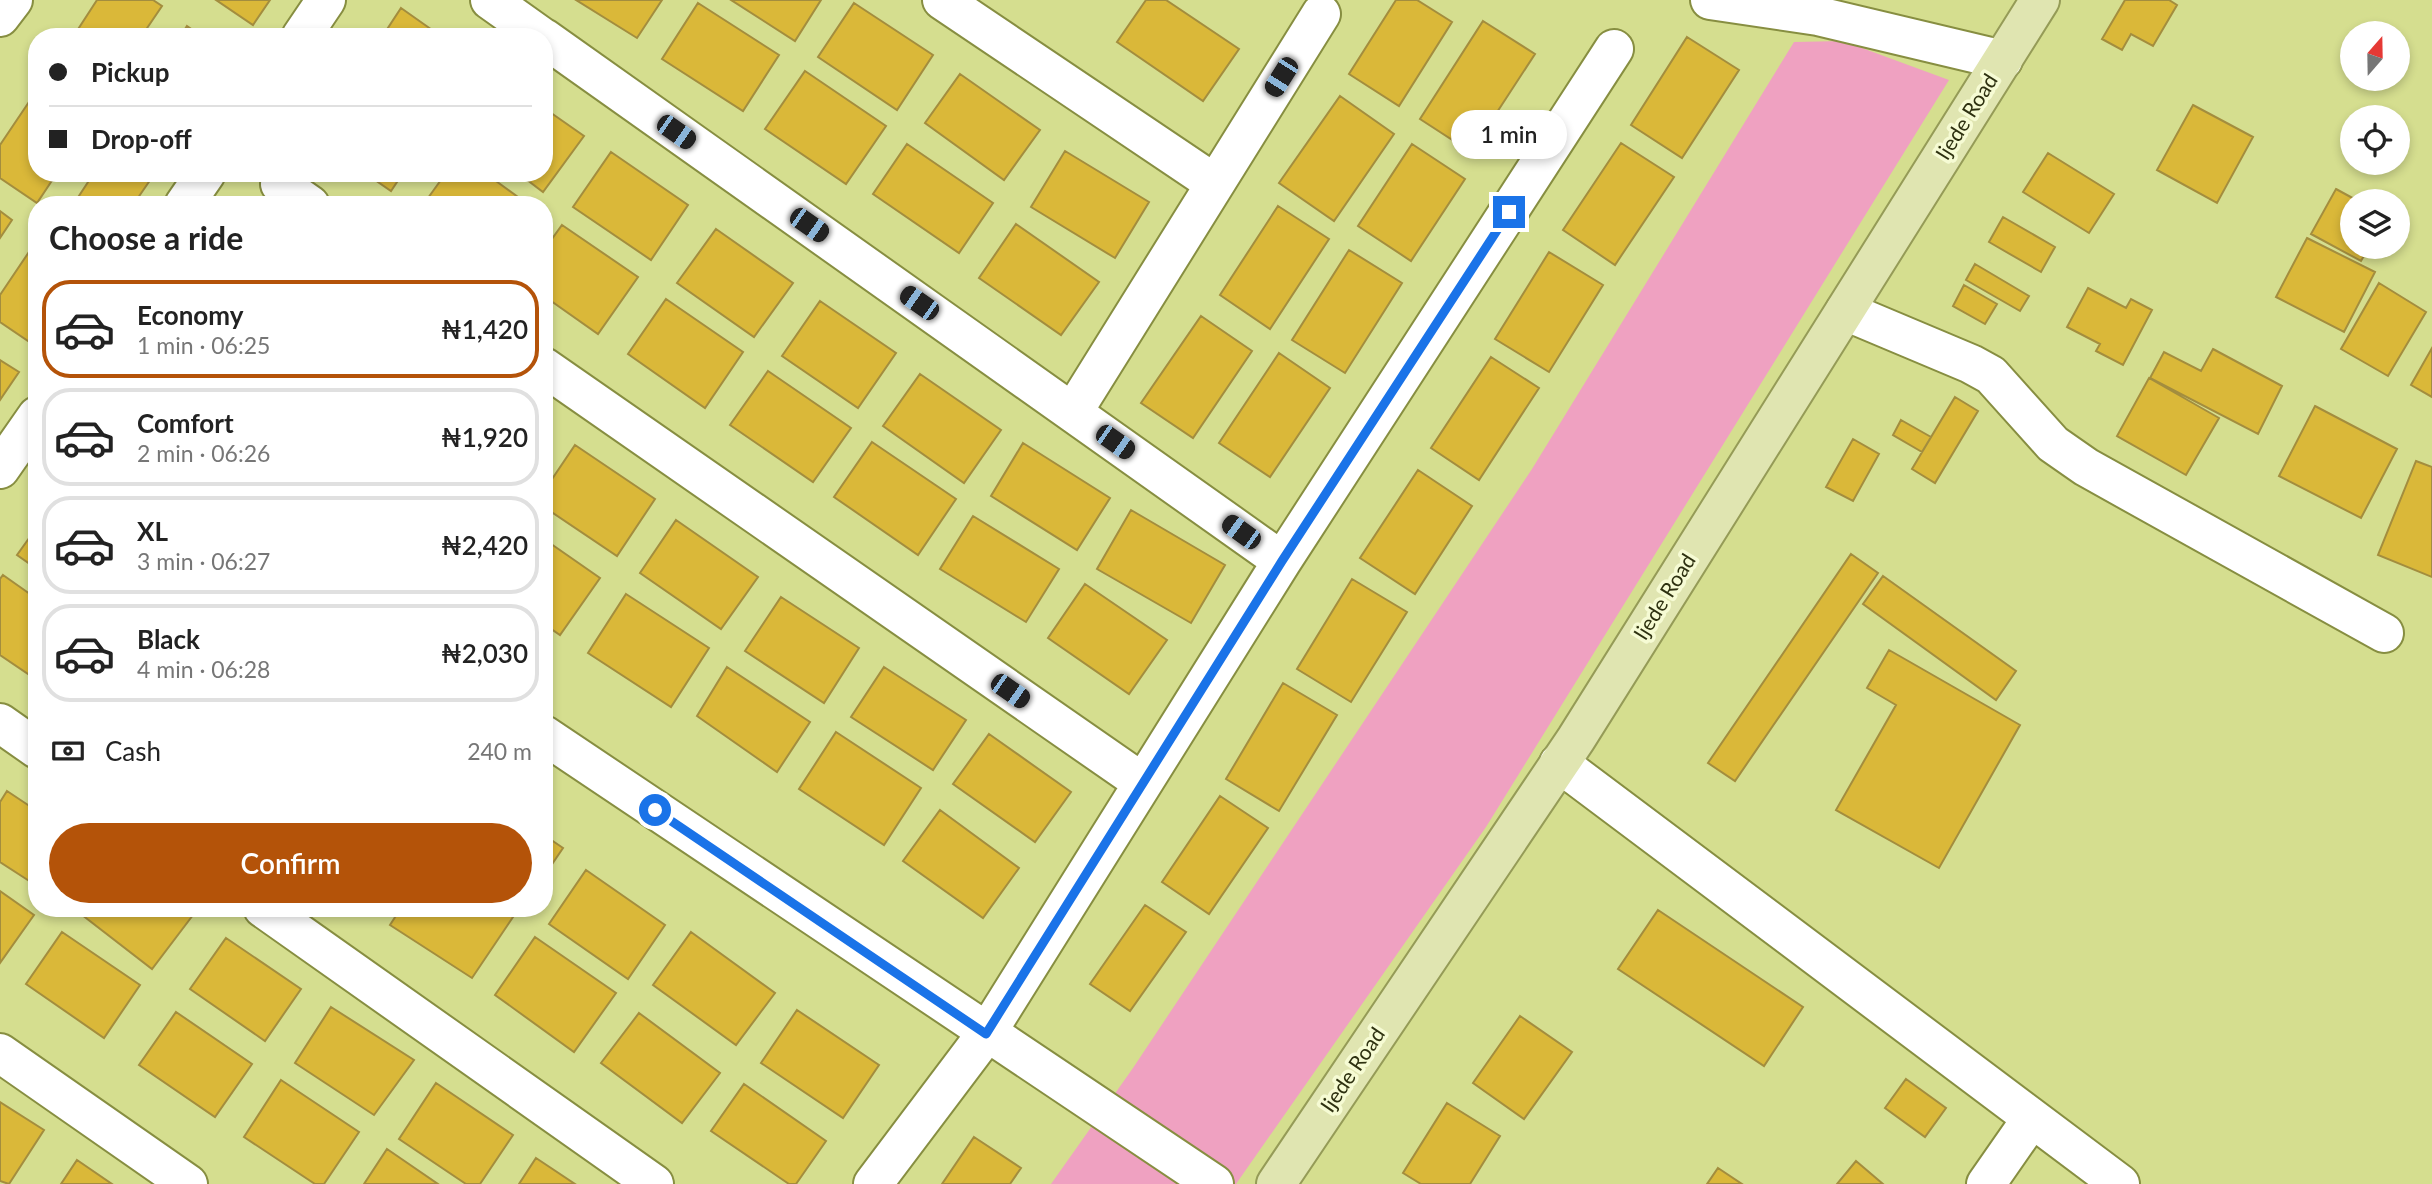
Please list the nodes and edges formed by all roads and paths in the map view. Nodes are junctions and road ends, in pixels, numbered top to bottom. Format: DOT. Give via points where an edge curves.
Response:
graph roads {
  1 [pos="13,0"];
  2 [pos="326,0"];
  3 [pos="490,0"];
  4 [pos="942,0"];
  5 [pos="1710,0"];
  6 [pos="2040,0"];
  7 [pos="1321,14"];
  8 [pos="0,17"];
  9 [pos="307,28"];
  10 [pos="530,28"];
  11 [pos="553,44"];
  12 [pos="1614,49"];
  13 [pos="2003,60"];
  14 [pos="1214,183"];
  15 [pos="1844,311"];
  16 [pos="553,374"];
  17 [pos="1073,412"];
  18 [pos="28,429"];
  19 [pos="0,469"];
  20 [pos="1282,561"];
  21 [pos="2384,633"];
  22 [pos="0,723"];
  23 [pos="553,742"];
  24 [pos="28,743"];
  25 [pos="1559,763"];
  26 [pos="1143,783"];
  27 [pos="275,917"];
  28 [pos="986,1034"];
  29 [pos="0,1053"];
  30 [pos="2032,1118"];
  31 [pos="188,1184"];
  32 [pos="654,1184"];
  33 [pos="873,1184"];
  34 [pos="1214,1184"];
  35 [pos="1276,1184"];
  36 [pos="1986,1184"];
  37 [pos="2120,1184"];
  1 -- 8 [label="street"];
  2 -- 9 [label="street"];
  3 -- 10 [label="street"];
  4 -- 14 [label="street"];
  5 -- 13 [label="street" via="1818,16"];
  6 -- 13 [label="main road, Ijede Road"];
  7 -- 14 [label="street"];
  11 -- 17 [label="street"];
  12 -- 20 [label="street"];
  13 -- 15 [label="main road, Ijede Road"];
  14 -- 17 [label="street"];
  15 -- 21 [label="street" via="1991,375 2053,444 2087,467"];
  15 -- 25 [label="main road, Ijede Road"];
  16 -- 26 [label="street"];
  17 -- 20 [label="street"];
  18 -- 19 [label="street"];
  20 -- 26 [label="street"];
  22 -- 24 [label="street"];
  23 -- 28 [label="street"];
  25 -- 30 [label="street"];
  25 -- 35 [label="main road, Ijede Road"];
  26 -- 28 [label="street"];
  27 -- 32 [label="street"];
  28 -- 33 [label="street"];
  28 -- 34 [label="street"];
  29 -- 31 [label="street"];
  30 -- 36 [label="street"];
  30 -- 37 [label="street"];
}
